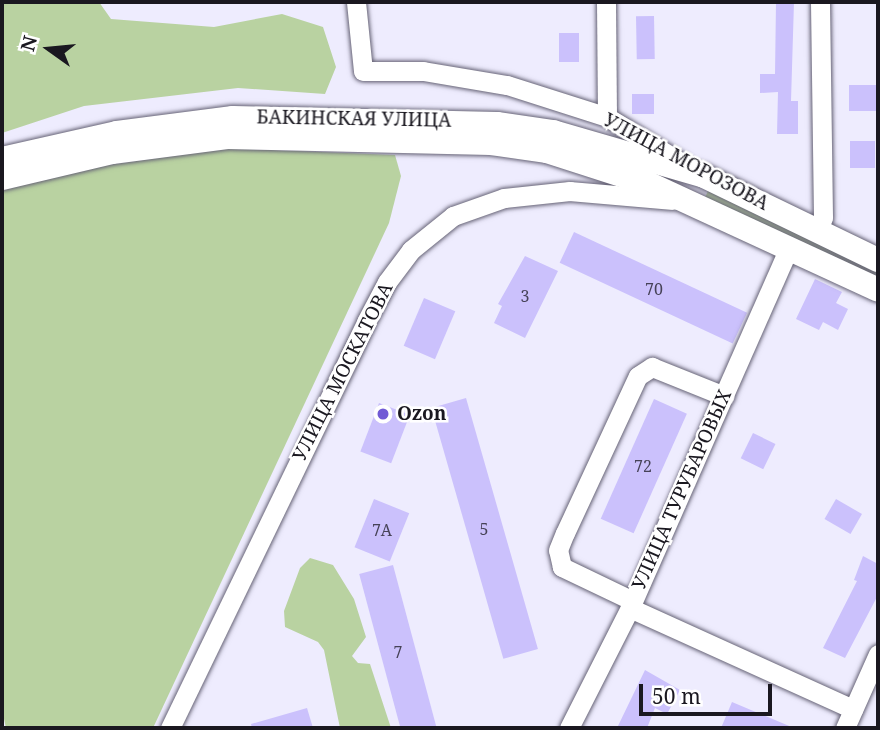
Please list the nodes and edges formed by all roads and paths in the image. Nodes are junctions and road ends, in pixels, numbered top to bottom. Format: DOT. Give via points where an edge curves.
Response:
graph roads {
  1 [pos="606,2"];
  2 [pos="820,2"];
  3 [pos="353,3"];
  4 [pos="607,117"];
  5 [pos="2,159"];
  6 [pos="704,176"];
  7 [pos="2,178"];
  8 [pos="692,202"];
  9 [pos="818,231"];
  10 [pos="789,248"];
  11 [pos="878,260"];
  12 [pos="878,290"];
  13 [pos="724,396"];
  14 [pos="632,605"];
  15 [pos="878,654"];
  16 [pos="853,709"];
  17 [pos="170,728"];
  18 [pos="569,728"];
  19 [pos="845,728"];
  1 -- 4 [label="street"];
  2 -- 9 [label="street" via="822,217"];
  3 -- 4 [label="street, УЛИЦА МОРОЗОВА" via="363,71 424,71 507,85"];
  4 -- 6 [label="street, УЛИЦА МОРОЗОВА"];
  5 -- 6 [label="main road, БАКИНСКАЯ УЛИЦА" via="182,122 305,117 485,123 542,130"];
  6 -- 9 [label="main road, УЛИЦА МОРОЗОВА"];
  7 -- 8 [label="main road, БАКИНСКАЯ УЛИЦА" via="189,141 261,136 456,141 547,151"];
  8 -- 10 [label="main road, УЛИЦА МОРОЗОВА"];
  8 -- 17 [label="street, УЛИЦА МОСКАТОВА" via="570,191 514,197 453,216 411,250 366,322"];
  9 -- 11 [label="main road, УЛИЦА МОРОЗОВА"];
  10 -- 12 [label="main road, УЛИЦА МОРОЗОВА"];
  10 -- 13 [label="street, УЛИЦА ТУРУБАРОВЫХ"];
  13 -- 14 [label="street, УЛИЦА ТУРУБАРОВЫХ"];
  13 -- 14 [label="street" via="652,367 638,376 565,533 558,550 562,566"];
  14 -- 16 [label="street"];
  14 -- 18 [label="street, УЛИЦА ТУРУБАРОВЫХ"];
  15 -- 16 [label="street"];
  16 -- 19 [label="street"];
}
